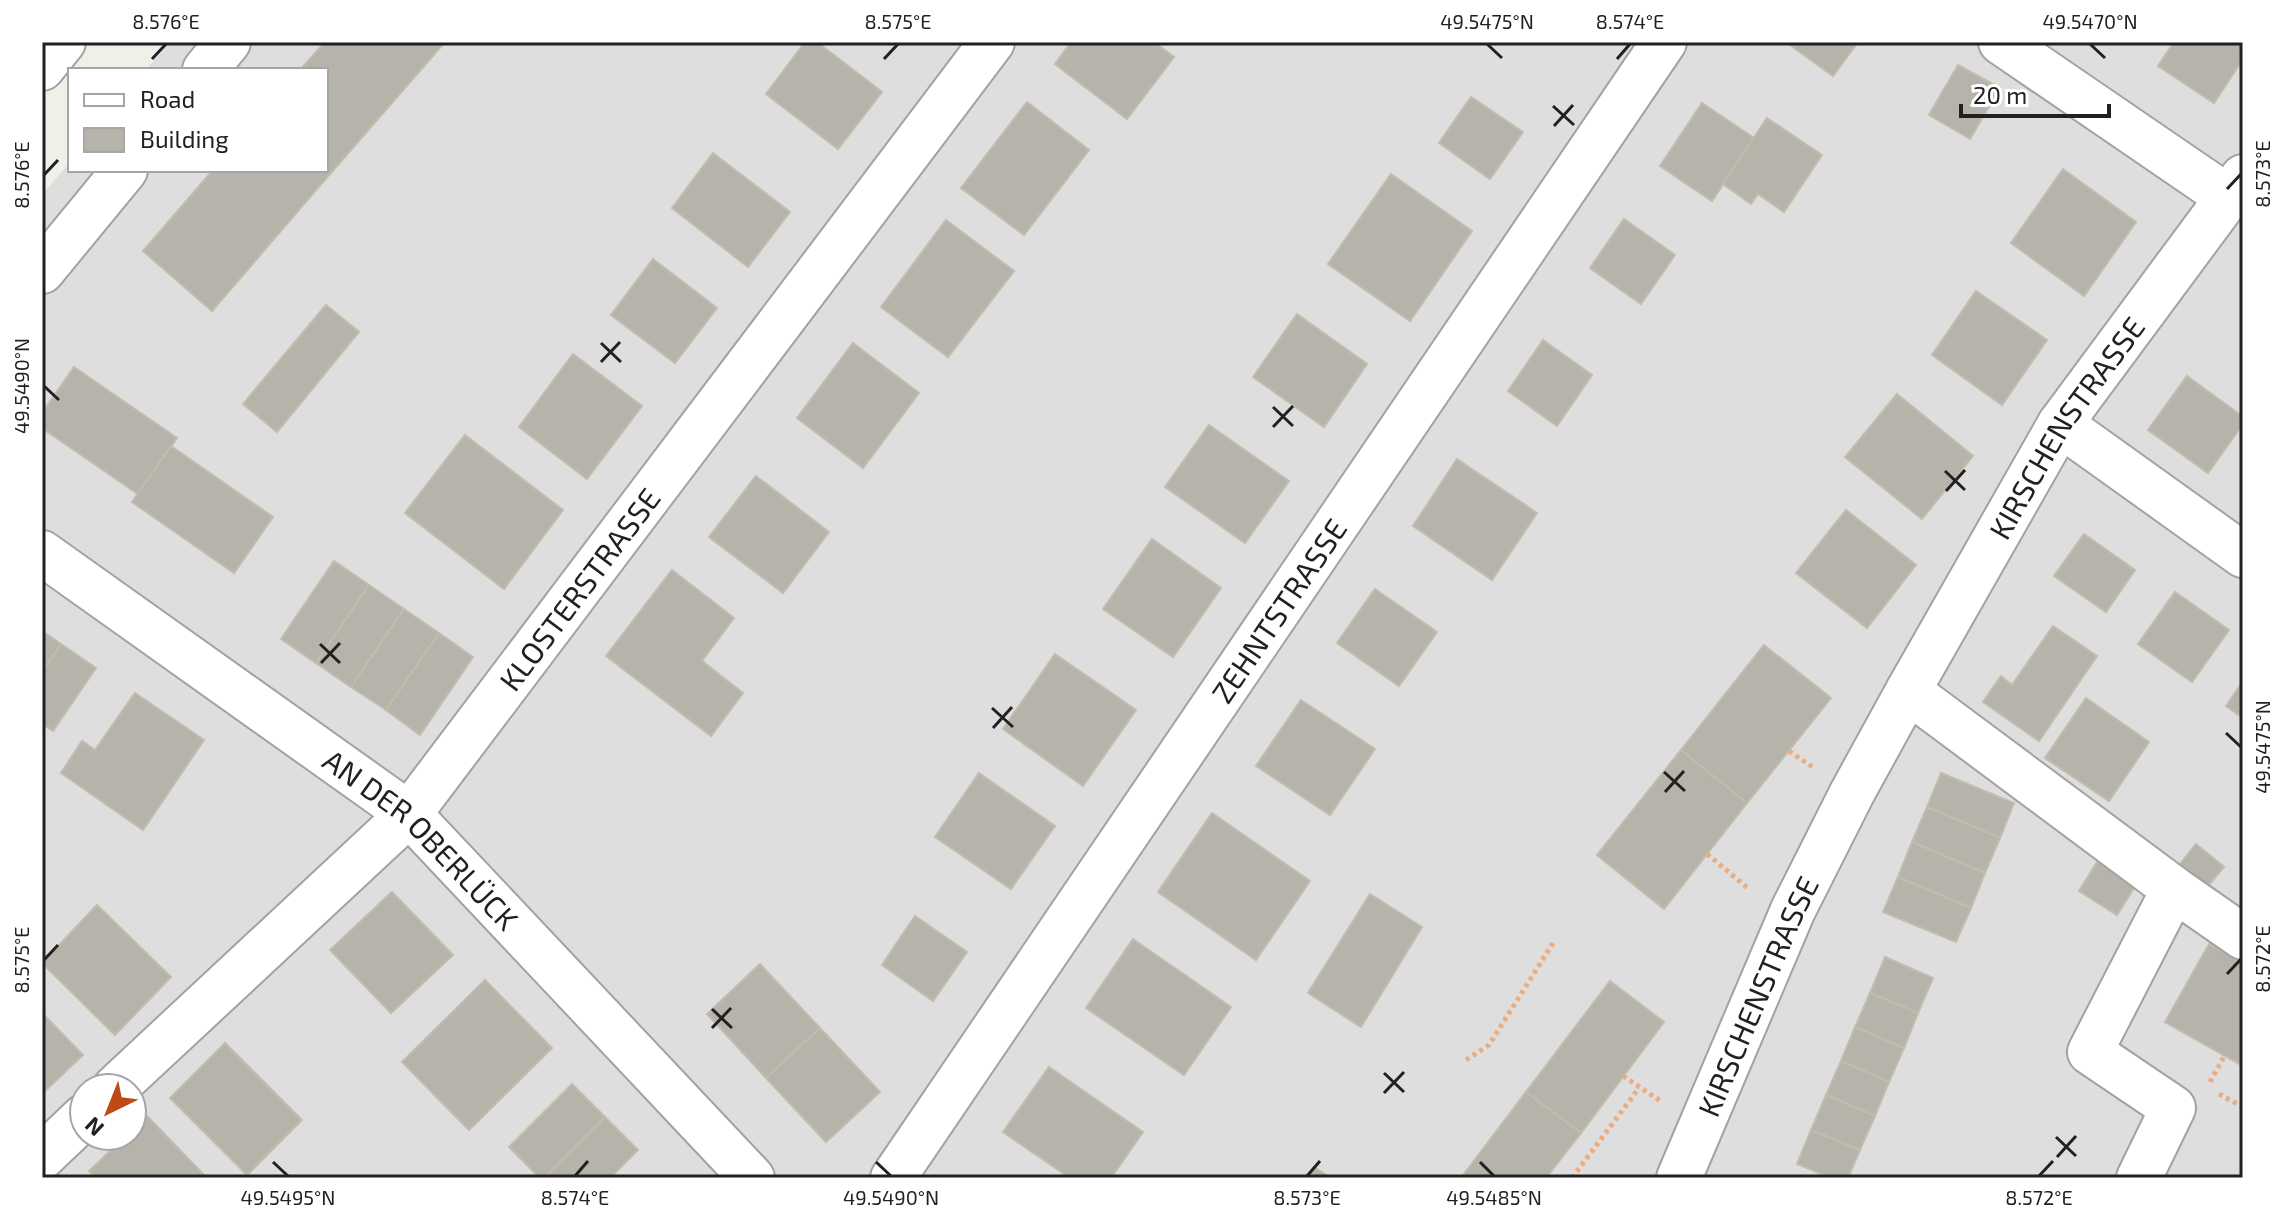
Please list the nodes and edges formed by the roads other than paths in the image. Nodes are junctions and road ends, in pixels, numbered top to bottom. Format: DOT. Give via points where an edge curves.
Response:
graph roads {
  1 [pos="63,42"];
  2 [pos="228,42"];
  3 [pos="992,42"];
  4 [pos="1664,42"];
  5 [pos="2001,42"];
  6 [pos="42,68"];
  7 [pos="207,68"];
  8 [pos="123,172"];
  9 [pos="2236,188"];
  10 [pos="42,271"];
  11 [pos="2060,424"];
  12 [pos="42,553"];
  13 [pos="2243,555"];
  14 [pos="1908,691"];
  15 [pos="409,814"];
  16 [pos="2174,889"];
  17 [pos="2243,937"];
  18 [pos="132,1072"];
  19 [pos="68,1132"];
  20 [pos="42,1157"];
  21 [pos="752,1178"];
  22 [pos="893,1178"];
  23 [pos="1679,1178"];
  24 [pos="2139,1178"];
  1 -- 6 [label="street"];
  2 -- 7 [label="street"];
  3 -- 15 [label="street, KLOSTERSTRASSE"];
  4 -- 22 [label="street, ZEHNTSTRASSE"];
  5 -- 9 [label="street"];
  8 -- 10 [label="street"];
  9 -- 11 [label="street, KIRSCHENSTRASSE"];
  11 -- 13 [label="street"];
  11 -- 14 [label="street, KIRSCHENSTRASSE"];
  12 -- 15 [label="street, AN DER OBERLÜCK"];
  14 -- 16 [label="street"];
  14 -- 23 [label="street, KIRSCHENSTRASSE" via="1793,910"];
  15 -- 18 [label="street, KLOSTERSTRASSE"];
  15 -- 21 [label="street, AN DER OBERLÜCK"];
  16 -- 17 [label="street"];
  16 -- 24 [label="street" via="2090,1052 2173,1108"];
  19 -- 20 [label="street"];
}
